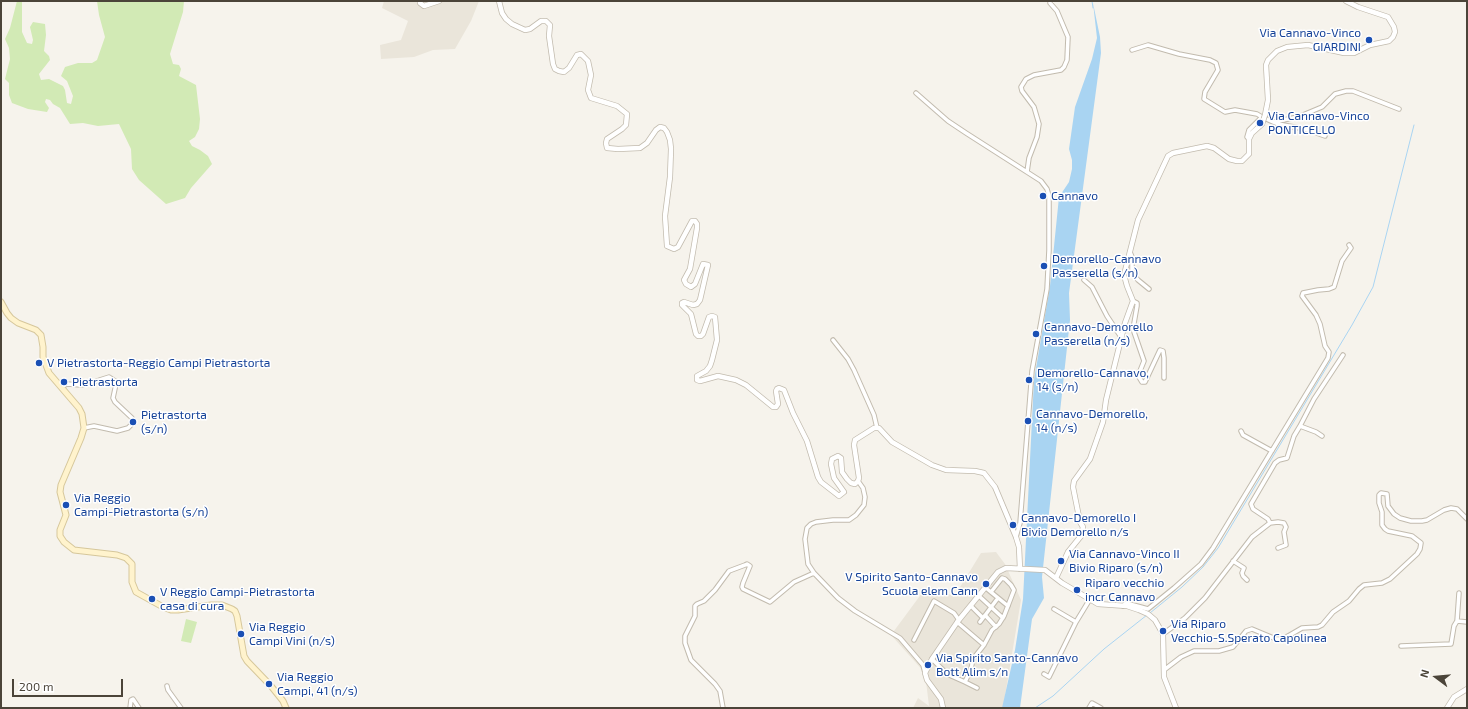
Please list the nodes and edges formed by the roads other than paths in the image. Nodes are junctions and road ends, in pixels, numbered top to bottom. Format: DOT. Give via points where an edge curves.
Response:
graph roads {
  1 [pos="420,1"];
  2 [pos="439,1"];
  3 [pos="499,1"];
  4 [pos="1050,1"];
  5 [pos="1346,1"];
  6 [pos="1132,50"];
  7 [pos="916,94"];
  8 [pos="1399,109"];
  9 [pos="1263,118"];
  10 [pos="1273,122"];
  11 [pos="1325,136"];
  12 [pos="1027,172"];
  13 [pos="1349,245"];
  14 [pos="1130,252"];
  15 [pos="1084,280"];
  16 [pos="1149,289"];
  17 [pos="1133,301"];
  18 [pos="1,302"];
  19 [pos="1121,337"];
  20 [pos="833,340"];
  21 [pos="1343,355"];
  22 [pos="1164,378"];
  23 [pos="61,387"];
  24 [pos="1300,426"];
  25 [pos="84,428"];
  26 [pos="877,428"];
  27 [pos="1241,431"];
  28 [pos="1322,436"];
  29 [pos="1272,451"];
  30 [pos="858,481"];
  31 [pos="1467,519"];
  32 [pos="1270,523"];
  33 [pos="1016,537"];
  34 [pos="1278,548"];
  35 [pos="1233,561"];
  36 [pos="1021,569"];
  37 [pos="814,573"];
  38 [pos="1056,578"];
  39 [pos="1247,580"];
  40 [pos="986,588"];
  41 [pos="991,592"];
  42 [pos="1459,593"];
  43 [pos="979,596"];
  44 [pos="998,598"];
  45 [pos="1090,599"];
  46 [pos="971,606"];
  47 [pos="991,606"];
  48 [pos="1008,606"];
  49 [pos="1125,606"];
  50 [pos="1054,609"];
  51 [pos="984,616"];
  52 [pos="1003,618"];
  53 [pos="958,621"];
  54 [pos="1457,621"];
  55 [pos="980,622"];
  56 [pos="1076,622"];
  57 [pos="1467,622"];
  58 [pos="996,626"];
  59 [pos="1163,634"];
  60 [pos="914,640"];
  61 [pos="984,645"];
  62 [pos="1401,646"];
  63 [pos="932,659"];
  64 [pos="1164,670"];
  65 [pos="925,673"];
  66 [pos="1044,674"];
  67 [pos="965,682"];
  68 [pos="167,686"];
  69 [pos="977,688"];
  70 [pos="1467,689"];
  71 [pos="130,708"];
  72 [pos="139,708"];
  73 [pos="181,708"];
  74 [pos="286,708"];
  75 [pos="723,708"];
  76 [pos="943,708"];
  77 [pos="1088,708"];
  78 [pos="1101,708"];
  79 [pos="1176,708"];
  80 [pos="1447,708"];
  1 -- 2 [label="street" via="424,6"];
  3 -- 30 [label="street" via="506,19 525,30 546,21 550,25 548,36 555,69 564,72 577,55 581,54 588,61 591,75 588,90 591,98 617,106 627,114 626,124 607,139 607,148 640,148 647,144 656,130 664,128 667,132 671,149 665,235 667,246 674,249 678,247 692,221 695,221 697,228 692,263 684,280 686,284 691,287 695,284 703,264 708,265 700,300 697,304 684,302 682,306 691,314 698,336 703,334 709,317 715,317 717,340 712,360 697,380 718,376 736,380 773,407 778,404 776,391 782,388 807,441 821,482 837,496 844,492 836,483 831,464 833,457 838,456 841,458 842,472 846,479 854,484"];
  4 -- 12 [label="street" via="1068,38 1067,60 1061,70 1034,75 1026,79 1021,87 1034,107 1039,124"];
  5 -- 9 [label="street" via="1388,17 1395,32 1393,37 1389,41 1354,52 1344,53 1308,45 1287,46 1277,51 1266,65 1268,100"];
  6 -- 9 [label="street" via="1148,45 1216,63 1218,70 1205,92 1204,99 1225,112 1235,110 1257,114"];
  7 -- 12 [label="street" via="948,121"];
  8 -- 10 [label="street" via="1353,91 1346,91 1335,94 1322,107 1309,113"];
  9 -- 10 [label="street"];
  9 -- 14 [label="street" via="1262,124 1249,139 1249,154 1242,161 1230,159 1207,146 1168,156 1138,220"];
  10 -- 11 [label="street" via="1305,128"];
  12 -- 33 [label="street" via="1041,181 1049,196 1049,250 1047,289 1032,371 1020,523"];
  13 -- 29 [label="street" via="1351,248 1342,260 1334,287 1303,293 1302,296 1320,324 1329,352 1328,358"];
  14 -- 16 [label="street" via="1132,273"];
  14 -- 17 [label="street" via="1124,275"];
  15 -- 19 [label="street" via="1092,287"];
  17 -- 19 [label="street"];
  17 -- 22 [label="street" via="1137,306 1132,329 1144,361 1140,371 1142,382 1145,382 1160,350 1163,351 1164,358"];
  18 -- 23 [label="main road" via="11,318 41,335 45,364"];
  19 -- 38 [label="street" via="1103,422 1090,459 1072,487 1083,527 1081,536 1068,552"];
  20 -- 26 [label="street" via="854,370 874,415"];
  21 -- 24 [label="street" via="1314,399"];
  23 -- 25 [label="main road" via="79,408"];
  23 -- 25 [label="street" via="67,384 81,385 109,377 115,381 115,402 132,418 131,425 118,431 94,426"];
  24 -- 28 [label="street"];
  24 -- 32 [label="street" via="1294,436 1288,458 1275,463 1251,504 1253,509"];
  25 -- 74 [label="main road" via="61,486 60,492 66,514 60,536 64,542 74,550 126,558 132,564 132,582 136,592 163,607 178,610 222,605 235,611 244,656 284,701"];
  26 -- 30 [label="street" via="855,440"];
  26 -- 33 [label="street" via="892,442 932,465 951,471 984,473 995,487"];
  27 -- 29 [label="street" via="1243,435"];
  29 -- 49 [label="street" via="1201,564 1148,609 1126,603"];
  30 -- 37 [label="street" via="865,497 864,504 856,515 849,520 816,522 807,528 806,559"];
  31 -- 64 [label="street" via="1457,509 1451,508 1422,521 1400,518 1388,506 1387,494 1381,493 1379,503 1382,525 1385,529 1412,536 1421,543 1416,554 1390,579 1382,583 1364,585 1318,627 1302,628 1283,639 1252,629 1246,631 1233,646 1219,651 1194,651"];
  32 -- 34 [label="street" via="1278,522 1286,527 1286,545"];
  32 -- 35 [label="street" via="1252,537"];
  33 -- 36 [label="street"];
  35 -- 39 [label="street" via="1244,568 1242,573"];
  35 -- 59 [label="street" via="1200,603 1181,622"];
  36 -- 38 [label="street" via="1044,570"];
  36 -- 40 [label="street" via="1002,569"];
  37 -- 65 [label="street" via="838,598 855,611 900,638 923,665"];
  37 -- 75 [label="street" via="790,585 770,602 743,589 750,566 747,564 729,571 715,590 695,606 695,616 685,644 691,660 720,691"];
  38 -- 45 [label="street"];
  40 -- 41 [label="street"];
  40 -- 43 [label="street"];
  41 -- 44 [label="street"];
  41 -- 48 [label="street" via="999,580 1005,579 1014,590"];
  42 -- 54 [label="street"];
  43 -- 46 [label="street"];
  43 -- 47 [label="street"];
  44 -- 47 [label="street"];
  44 -- 48 [label="street"];
  45 -- 49 [label="street" via="1098,604"];
  45 -- 56 [label="street"];
  46 -- 51 [label="street"];
  46 -- 53 [label="street"];
  47 -- 51 [label="street"];
  47 -- 52 [label="street"];
  48 -- 52 [label="street"];
  49 -- 59 [label="street" via="1148,614"];
  50 -- 56 [label="street"];
  51 -- 55 [label="street"];
  51 -- 58 [label="street"];
  52 -- 58 [label="street"];
  53 -- 60 [label="street" via="954,613 934,601"];
  53 -- 61 [label="street"];
  53 -- 63 [label="street"];
  54 -- 57 [label="street"];
  54 -- 62 [label="street" via="1449,646"];
  56 -- 66 [label="street" via="1049,677"];
  58 -- 61 [label="street"];
  59 -- 64 [label="street"];
  61 -- 67 [label="street" via="973,659"];
  63 -- 65 [label="street"];
  63 -- 67 [label="street" via="947,674"];
  64 -- 79 [label="street"];
  65 -- 76 [label="street" via="941,699"];
  67 -- 69 [label="street"];
  68 -- 73 [label="street"];
  70 -- 80 [label="street" via="1454,697"];
  71 -- 72 [label="street" via="130,700 134,698"];
  77 -- 78 [label="street" via="1092,703"];
}
